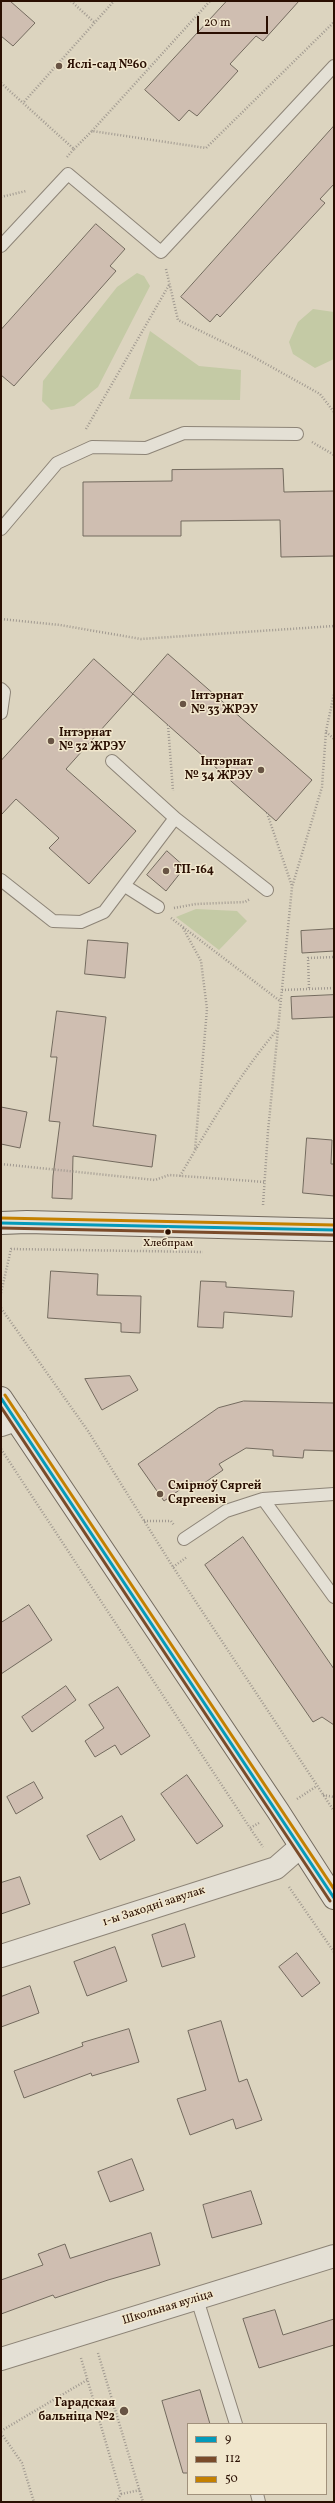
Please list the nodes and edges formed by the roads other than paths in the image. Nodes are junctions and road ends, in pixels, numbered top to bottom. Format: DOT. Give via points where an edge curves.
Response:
graph roads {
  1 [pos="334,66"];
  2 [pos="1,246"];
  3 [pos="297,434"];
  4 [pos="1,529"];
  5 [pos="1,689"];
  6 [pos="1,713"];
  7 [pos="112,761"];
  8 [pos="175,818"];
  9 [pos="1,880"];
  10 [pos="126,886"];
  11 [pos="267,890"];
  12 [pos="160,909"];
  13 [pos="1,1223"];
  14 [pos="334,1230"];
  15 [pos="1,1398"];
  16 [pos="9,1423"];
  17 [pos="334,1494"];
  18 [pos="263,1499"];
  19 [pos="184,1539"];
  20 [pos="334,1597"];
  21 [pos="300,1847"];
  22 [pos="333,1895"];
  23 [pos="1,1956"];
  24 [pos="334,2256"];
  25 [pos="197,2299"];
  26 [pos="1,2359"];
  27 [pos="236,2423"];
  1 -- 2 [label="lane" via="162,252 68,174"];
  3 -- 4 [label="lane" via="184,434 146,448 92,447 57,463"];
  5 -- 6 [label="lane" via="4,692"];
  7 -- 8 [label="lane"];
  8 -- 10 [label="lane"];
  8 -- 11 [label="lane"];
  9 -- 10 [label="lane" via="53,921 81,922 104,912"];
  10 -- 12 [label="lane"];
  13 -- 14 [label="main road"];
  15 -- 16 [label="main road"];
  16 -- 21 [label="main road"];
  17 -- 18 [label="lane"];
  18 -- 19 [label="lane" via="226,1511"];
  18 -- 20 [label="lane"];
  21 -- 22 [label="main road"];
  21 -- 23 [label="main road, 1-ы Заходні завулак" via="276,1868"];
  24 -- 25 [label="main road, Школьная вуліца"];
  25 -- 26 [label="main road, Школьная вуліца"];
  25 -- 27 [label="lane"];
}
